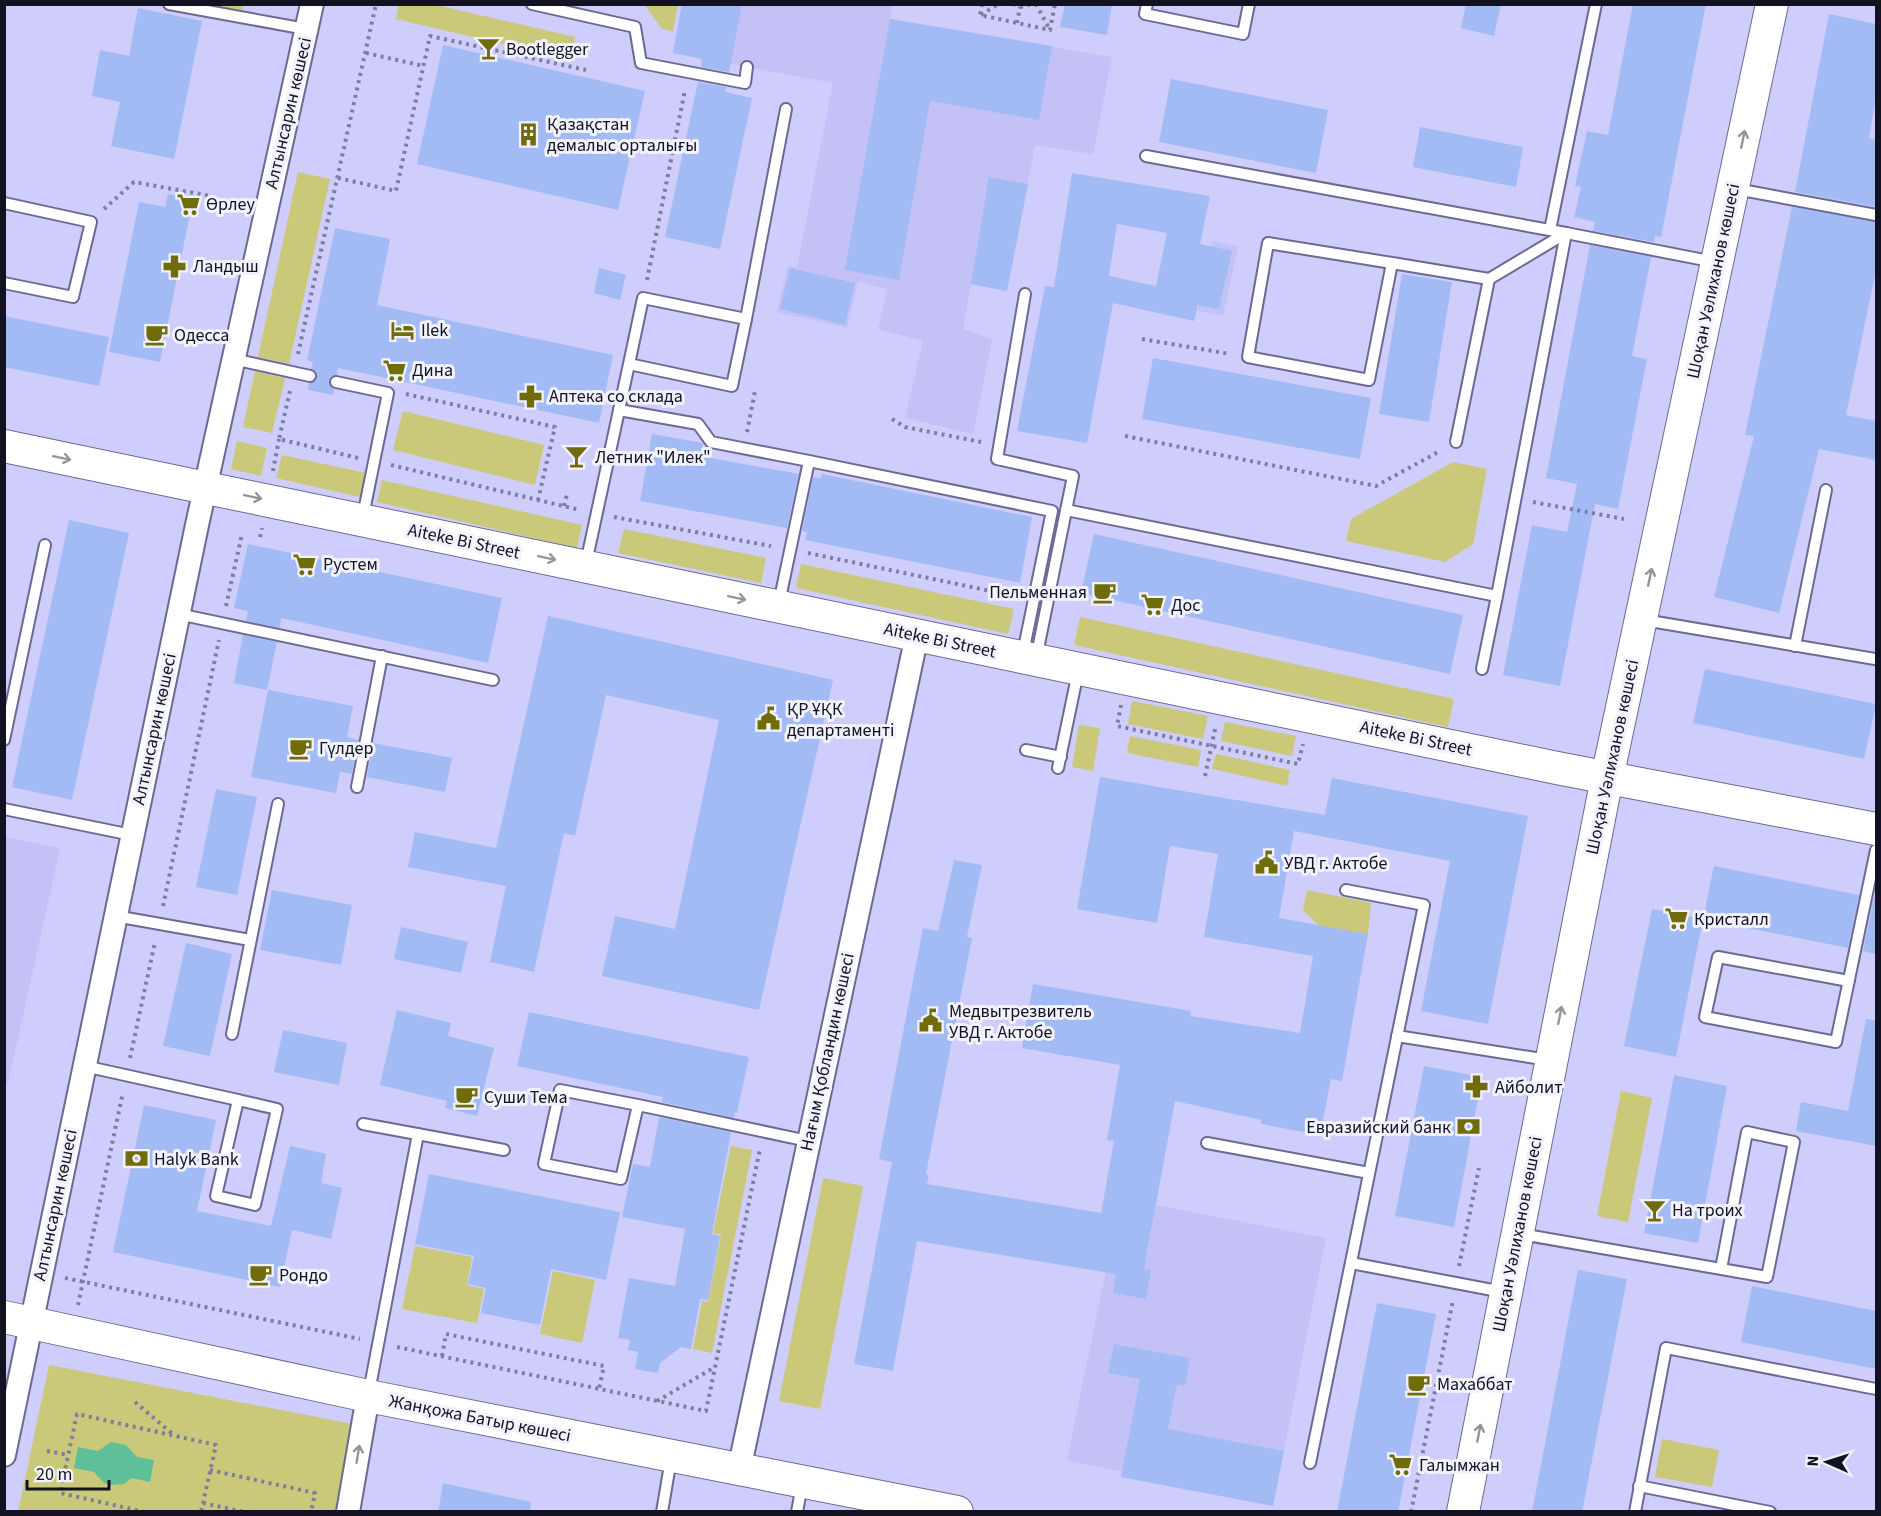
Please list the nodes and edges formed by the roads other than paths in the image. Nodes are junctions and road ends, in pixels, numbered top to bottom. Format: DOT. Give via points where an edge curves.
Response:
graph roads {
  1 [pos="169,4"];
  2 [pos="312,4"];
  3 [pos="531,4"];
  4 [pos="1147,4"];
  5 [pos="1249,4"];
  6 [pos="1596,4"];
  7 [pos="1772,4"];
  8 [pos="306,29"];
  9 [pos="747,67"];
  10 [pos="786,109"];
  11 [pos="1146,156"];
  12 [pos="1732,189"];
  13 [pos="4,203"];
  14 [pos="1876,215"];
  15 [pos="1550,230"];
  16 [pos="1566,233"];
  17 [pos="1717,262"];
  18 [pos="1392,263"];
  19 [pos="1489,279"];
  20 [pos="4,284"];
  21 [pos="1025,294"];
  22 [pos="746,319"];
  23 [pos="233,359"];
  24 [pos="629,364"];
  25 [pos="310,376"];
  26 [pos="336,382"];
  27 [pos="619,410"];
  28 [pos="1456,442"];
  29 [pos="4,446"];
  30 [pos="809,461"];
  31 [pos="205,488"];
  32 [pos="1826,490"];
  33 [pos="1066,510"];
  34 [pos="362,520"];
  35 [pos="45,545"];
  36 [pos="586,566"];
  37 [pos="1497,596"];
  38 [pos="779,606"];
  39 [pos="178,614"];
  40 [pos="1640,620"];
  41 [pos="917,635"];
  42 [pos="1795,646"];
  43 [pos="382,656"];
  44 [pos="1029,658"];
  45 [pos="1875,659"];
  46 [pos="1079,669"];
  47 [pos="1482,669"];
  48 [pos="494,680"];
  49 [pos="4,740"];
  50 [pos="1026,750"];
  51 [pos="1607,778"];
  52 [pos="357,787"];
  53 [pos="278,804"];
  54 [pos="4,809"];
  55 [pos="1876,829"];
  56 [pos="132,835"];
  57 [pos="1876,849"];
  58 [pos="1346,890"];
  59 [pos="115,916"];
  60 [pos="250,940"];
  61 [pos="1849,981"];
  62 [pos="232,1034"];
  63 [pos="1397,1036"];
  64 [pos="1551,1061"];
  65 [pos="84,1066"];
  66 [pos="238,1100"];
  67 [pos="638,1105"];
  68 [pos="363,1124"];
  69 [pos="418,1134"];
  70 [pos="808,1141"];
  71 [pos="1207,1143"];
  72 [pos="504,1150"];
  73 [pos="1369,1173"];
  74 [pos="1517,1234"];
  75 [pos="1351,1263"];
  76 [pos="1721,1269"];
  77 [pos="1506,1293"];
  78 [pos="17,1319"];
  79 [pos="1876,1389"];
  80 [pos="368,1396"];
  81 [pos="4,1455"];
  82 [pos="672,1457"];
  83 [pos="1310,1463"];
  84 [pos="739,1470"];
  85 [pos="802,1481"];
  86 [pos="1640,1486"];
  87 [pos="348,1512"];
  88 [pos="662,1512"];
  89 [pos="797,1512"];
  90 [pos="957,1512"];
  91 [pos="1463,1512"];
  92 [pos="1635,1512"];
  93 [pos="1770,1512"];
  1 -- 8 [label="lane"];
  2 -- 8 [label="street, Алтынсарин көшесі"];
  3 -- 9 [label="lane" via="635,27 641,63 745,83"];
  4 -- 5 [label="lane" via="1145,14 1243,34"];
  6 -- 15 [label="lane"];
  12 -- 7 [label="street, Шоқан Уәлиханов көшесі, one-way"];
  8 -- 23 [label="street, Алтынсарин көшесі"];
  10 -- 22 [label="lane"];
  11 -- 15 [label="lane"];
  12 -- 14 [label="lane"];
  12 -- 17 [label="street, Шоқан Уәлиханов көшесі"];
  13 -- 20 [label="lane" via="90,222 73,297"];
  15 -- 16 [label="lane"];
  16 -- 17 [label="lane"];
  16 -- 19 [label="lane"];
  16 -- 37 [label="lane"];
  40 -- 17 [label="street, Шоқан Уәлиханов көшесі, one-way"];
  18 -- 18 [label="lane" via="1369,380 1248,357 1268,243"];
  18 -- 19 [label="lane"];
  19 -- 28 [label="lane"];
  21 -- 33 [label="lane" via="997,459 1072,476"];
  22 -- 24 [label="lane" via="643,298"];
  22 -- 24 [label="lane" via="732,386"];
  23 -- 25 [label="lane"];
  23 -- 31 [label="street, Алтынсарин көшесі"];
  24 -- 27 [label="lane"];
  26 -- 34 [label="lane" via="388,393"];
  27 -- 30 [label="lane" via="698,424 711,442"];
  27 -- 36 [label="lane"];
  29 -- 31 [label="street, Aiteke Bi Street, one-way"];
  30 -- 38 [label="lane"];
  30 -- 44 [label="lane" via="1052,510 1034,600"];
  31 -- 34 [label="street, Aiteke Bi Street, one-way"];
  31 -- 39 [label="street, Алтынсарин көшесі"];
  32 -- 42 [label="lane"];
  33 -- 37 [label="lane"];
  33 -- 44 [label="lane"];
  34 -- 36 [label="street, Aiteke Bi Street, one-way"];
  35 -- 49 [label="lane"];
  36 -- 38 [label="street, Aiteke Bi Street, one-way"];
  37 -- 47 [label="lane"];
  38 -- 41 [label="street, Aiteke Bi Street"];
  39 -- 43 [label="lane"];
  39 -- 56 [label="street, Алтынсарин көшесі"];
  40 -- 42 [label="lane"];
  40 -- 51 [label="street, Шоқан Уәлиханов көшесі"];
  41 -- 44 [label="street, Aiteke Bi Street"];
  41 -- 70 [label="street, Нағым Қобландин көшесі"];
  42 -- 45 [label="lane"];
  43 -- 48 [label="lane"];
  43 -- 52 [label="lane"];
  44 -- 46 [label="street, Aiteke Bi Street"];
  46 -- 50 [label="lane" via="1059,762"];
  46 -- 51 [label="street, Aiteke Bi Street"];
  51 -- 55 [label="street, Aiteke Bi Street"];
  64 -- 51 [label="street, Шоқан Уәлиханов көшесі, one-way"];
  53 -- 60 [label="lane"];
  54 -- 56 [label="lane"];
  56 -- 59 [label="street, Алтынсарин көшесі"];
  57 -- 61 [label="lane"];
  58 -- 63 [label="lane" via="1424,905"];
  59 -- 60 [label="lane"];
  59 -- 65 [label="street, Алтынсарин көшесі"];
  60 -- 62 [label="lane"];
  61 -- 61 [label="lane" via="1836,1042 1705,1017 1718,957"];
  63 -- 64 [label="lane"];
  63 -- 73 [label="lane"];
  64 -- 74 [label="street, Шоқан Уәлиханов көшесі"];
  65 -- 66 [label="lane"];
  65 -- 78 [label="street, Алтынсарин көшесі"];
  66 -- 66 [label="lane" via="216,1196 255,1205 277,1109"];
  67 -- 67 [label="lane" via="621,1179 544,1164 560,1090"];
  67 -- 70 [label="lane"];
  68 -- 69 [label="lane"];
  69 -- 72 [label="lane"];
  69 -- 80 [label="lane"];
  70 -- 84 [label="street, Нағым Қобландин көшесі"];
  71 -- 73 [label="lane"];
  73 -- 75 [label="lane"];
  74 -- 76 [label="lane"];
  74 -- 77 [label="street, Шоқан Уәлиханов көшесі"];
  75 -- 77 [label="lane"];
  75 -- 83 [label="lane"];
  76 -- 76 [label="lane" via="1767,1277 1794,1142 1747,1132"];
  91 -- 77 [label="street, Шоқан Уәлиханов көшесі, one-way"];
  78 -- 80 [label="street, Жанқожа Батыр көшесі"];
  78 -- 81 [label="street, Алтынсарин көшесі"];
  79 -- 86 [label="lane" via="1666,1348"];
  80 -- 82 [label="street, Жанқожа Батыр көшесі"];
  87 -- 80 [label="street, one-way"];
  82 -- 84 [label="street, Жанқожа Батыр көшесі"];
  82 -- 88 [label="lane"];
  84 -- 85 [label="street, Жанқожа Батыр көшесі"];
  85 -- 89 [label="lane"];
  85 -- 90 [label="street, Жанқожа Батыр көшесі"];
  86 -- 92 [label="lane"];
  86 -- 93 [label="lane"];
}
